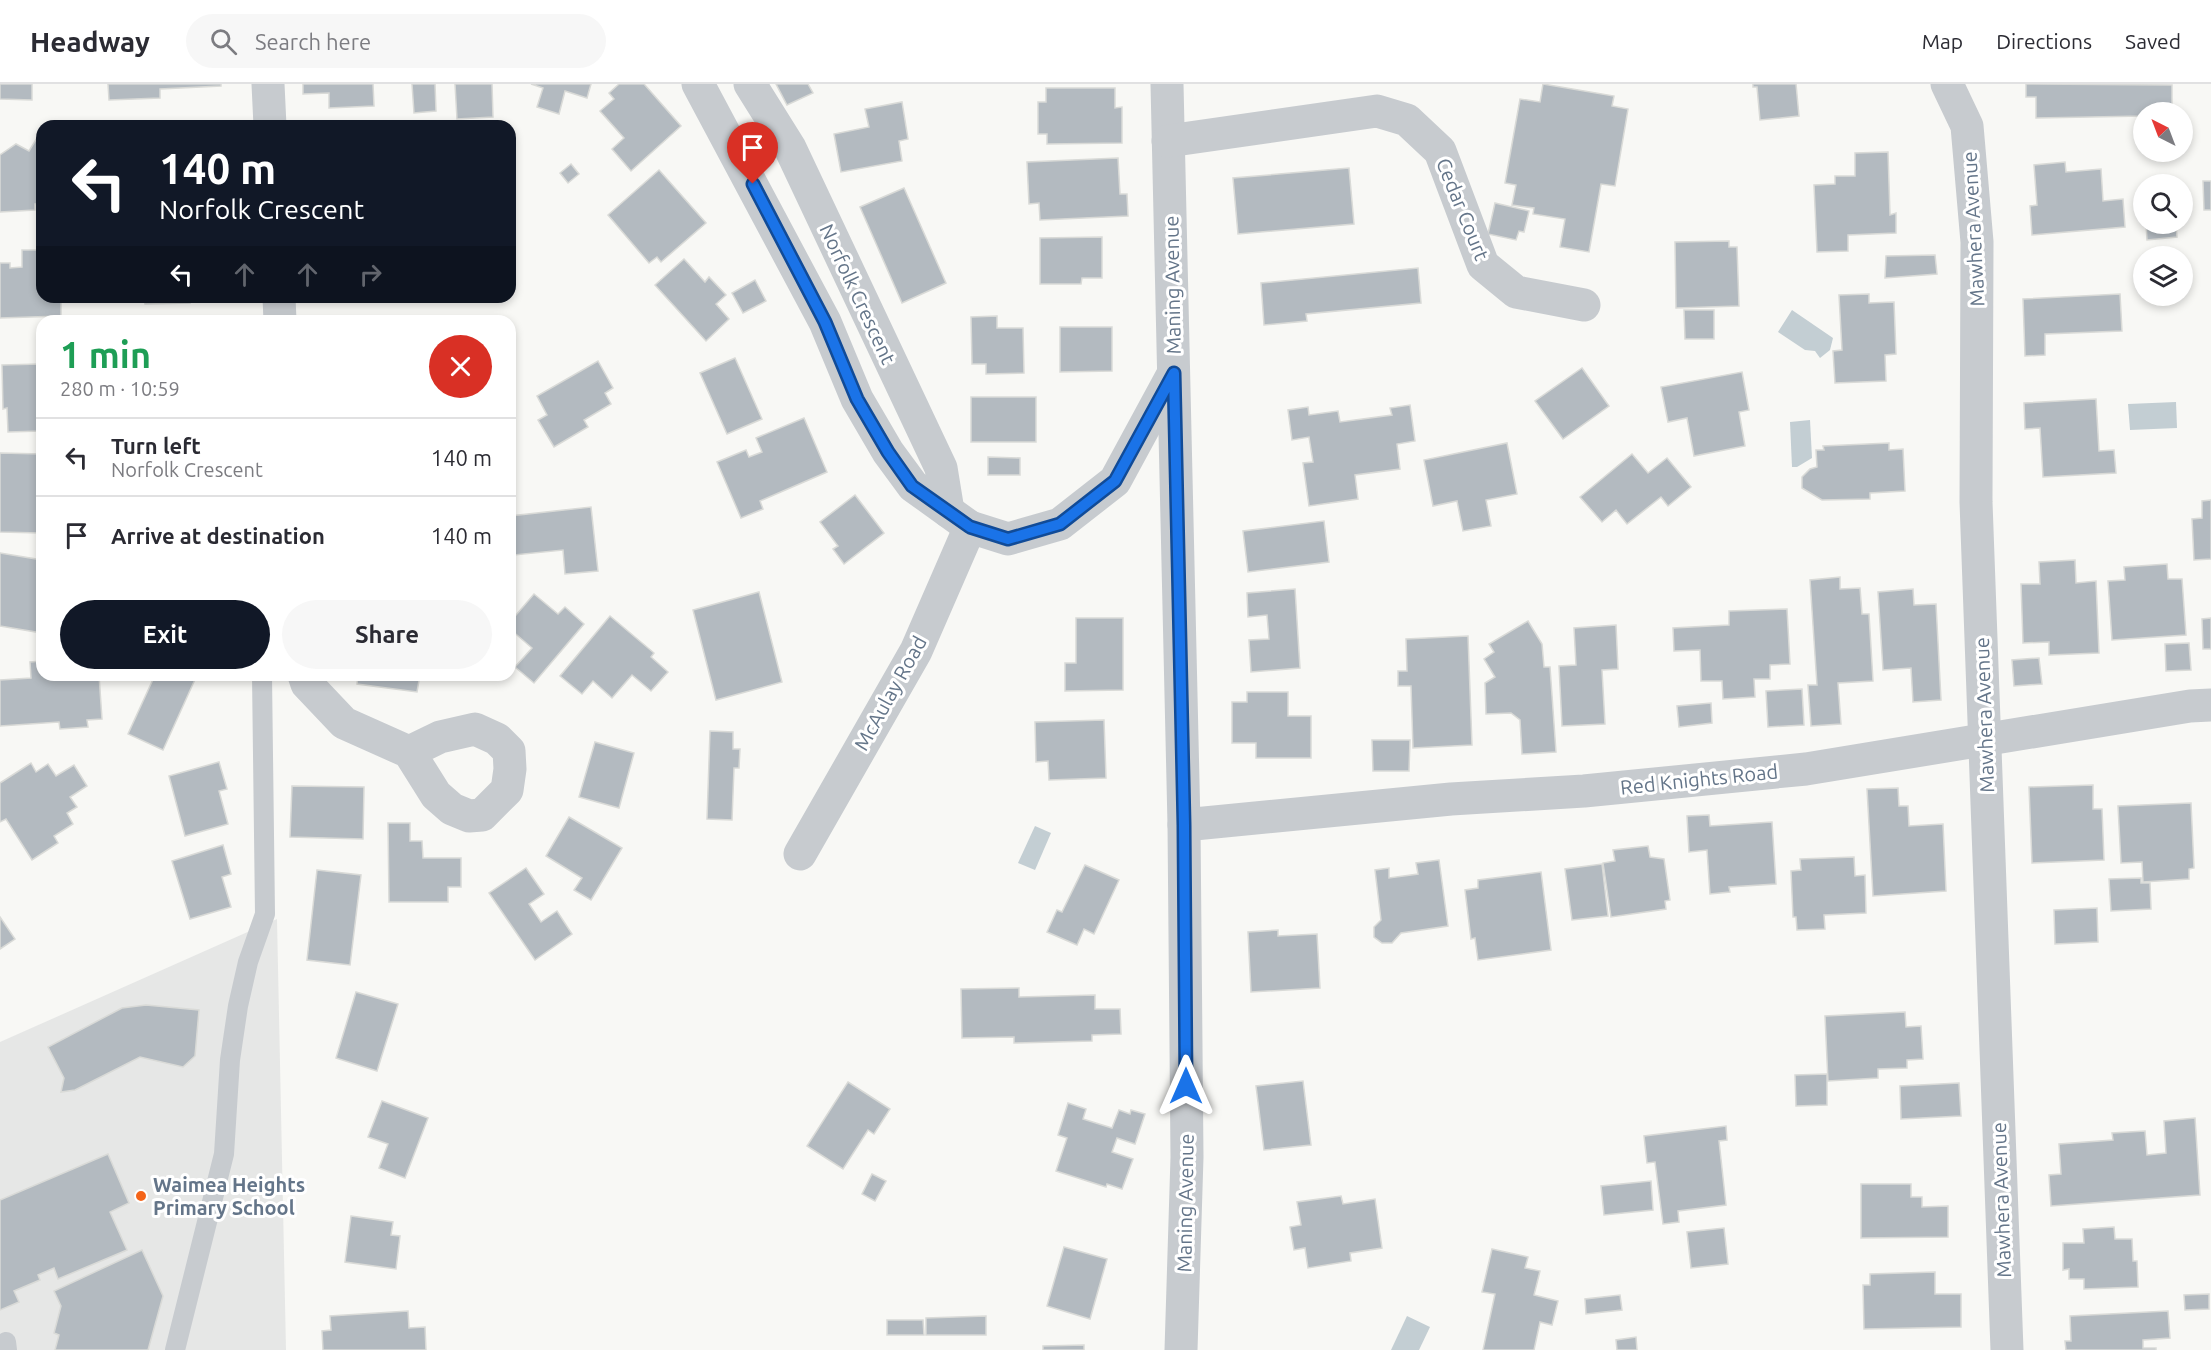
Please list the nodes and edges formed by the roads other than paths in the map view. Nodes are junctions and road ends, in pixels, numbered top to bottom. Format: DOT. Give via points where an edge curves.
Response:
graph roads {
  1 [pos="268,84"];
  2 [pos="698,84"];
  3 [pos="750,84"];
  4 [pos="1167,84"];
  5 [pos="1947,84"];
  6 [pos="270,120"];
  7 [pos="1168,141"];
  8 [pos="1584,305"];
  9 [pos="1174,373"];
  10 [pos="959,519"];
  11 [pos="262,681"];
  12 [pos="306,681"];
  13 [pos="2211,705"];
  14 [pos="1985,740"];
  15 [pos="409,752"];
  16 [pos="1184,825"];
  17 [pos="800,854"];
  18 [pos="175,1350"];
  19 [pos="1181,1350"];
  20 [pos="2007,1350"];
  1 -- 6 [label="street"];
  2 -- 10 [label="street" via="825,322 857,399 912,486"];
  3 -- 10 [label="street, Norfolk Crescent" via="794,157 940,468"];
  4 -- 7 [label="street, Maning Avenue"];
  5 -- 14 [label="street, Mawhera Avenue" via="1967,126 1977,242 1976,502"];
  7 -- 8 [label="street, Cedar Court" via="1377,111 1407,120 1440,152 1483,265 1516,292"];
  7 -- 9 [label="street, Maning Avenue"];
  9 -- 10 [label="street" via="1115,481 1060,524 1008,539"];
  9 -- 16 [label="street, Maning Avenue"];
  10 -- 17 [label="street, McAulay Road" via="916,651"];
  11 -- 18 [label="lane" via="265,914 238,1006 224,1154"];
  12 -- 15 [label="street" via="344,723"];
  13 -- 14 [label="street, Red Knights Road"];
  14 -- 16 [label="street, Red Knights Road" via="1806,769"];
  14 -- 20 [label="street, Mawhera Avenue"];
  16 -- 19 [label="street, Maning Avenue" via="1187,1157"];
}
